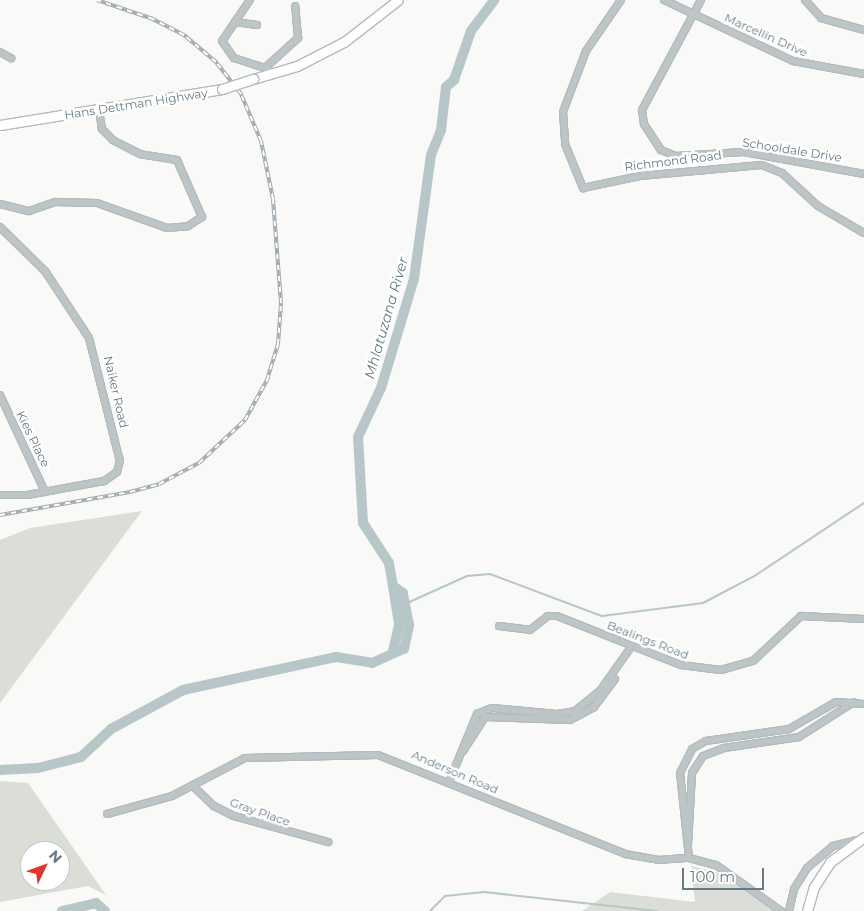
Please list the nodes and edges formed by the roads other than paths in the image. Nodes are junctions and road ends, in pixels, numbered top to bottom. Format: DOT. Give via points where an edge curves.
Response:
graph roads {
  1 [pos="250,0"];
  2 [pos="398,0"];
  3 [pos="621,0"];
  4 [pos="664,0"];
  5 [pos="701,0"];
  6 [pos="805,0"];
  7 [pos="294,6"];
  8 [pos="694,14"];
  9 [pos="235,22"];
  10 [pos="257,25"];
  11 [pos="864,30"];
  12 [pos="0,52"];
  13 [pos="11,58"];
  14 [pos="265,68"];
  15 [pos="273,74"];
  16 [pos="864,74"];
  17 [pos="99,111"];
  18 [pos="0,125"];
  19 [pos="864,174"];
  20 [pos="0,204"];
  21 [pos="0,227"];
  22 [pos="864,233"];
  23 [pos="0,396"];
  24 [pos="45,492"];
  25 [pos="0,495"];
  26 [pos="864,619"];
  27 [pos="499,626"];
  28 [pos="632,647"];
  29 [pos="854,702"];
  30 [pos="864,704"];
  31 [pos="449,782"];
  32 [pos="193,786"];
  33 [pos="107,814"];
  34 [pos="860,838"];
  35 [pos="328,842"];
  36 [pos="687,848"];
  37 [pos="689,858"];
  38 [pos="781,911"];
  39 [pos="789,911"];
  40 [pos="807,911"];
  1 -- 9 [label="street"];
  2 -- 15 [label="street, Hans Dettman Highway" via="344,42"];
  3 -- 22 [label="street, Richmond Road" via="586,51 563,112 565,144 583,188 640,176 762,166 782,173 818,206"];
  4 -- 8 [label="street, Marcellin Drive"];
  5 -- 8 [label="street, Schooldale Drive"];
  6 -- 11 [label="street" via="821,18"];
  7 -- 14 [label="street" via="298,38"];
  8 -- 16 [label="street, Marcellin Drive" via="793,61"];
  8 -- 19 [label="street, Schooldale Drive" via="642,110 644,124 661,150 676,156 750,153"];
  9 -- 10 [label="street"];
  9 -- 14 [label="street" via="222,41 234,58"];
  12 -- 13 [label="street"];
  14 -- 15 [label="street"];
  15 -- 17 [label="street, Hans Dettman Highway, bridge" via="222,89"];
  17 -- 18 [label="street, Hans Dettman Highway"];
  17 -- 20 [label="street" via="102,129 113,140 140,154 177,160 202,217 188,226 167,228 97,203 55,202 29,211"];
  21 -- 24 [label="street, Naiker Road" via="48,275 89,338 120,461 110,479"];
  23 -- 24 [label="street, Kies Place"];
  24 -- 25 [label="street, Naiker Road"];
  26 -- 28 [label="street, Bealings Road" via="801,616 753,661 721,670 692,668"];
  27 -- 28 [label="street, Bealings Road" via="525,631 557,616"];
  28 -- 31 [label="street" via="588,712 562,722 488,715 461,752"];
  29 -- 30 [label="street"];
  29 -- 36 [label="street" via="799,737 724,748 703,756 692,773"];
  29 -- 36 [label="street" via="836,702 789,728 706,741 692,749 680,773"];
  31 -- 32 [label="street, Anderson Road" via="388,757 349,754 245,758"];
  31 -- 37 [label="street, Anderson Road" via="634,857"];
  32 -- 33 [label="street, Anderson Road" via="172,796"];
  32 -- 35 [label="street, Gray Place" via="221,810 296,836"];
  34 -- 39 [label="street" via="833,846 814,861 794,889"];
  34 -- 40 [label="street" via="821,874"];
  36 -- 37 [label="street"];
  37 -- 38 [label="street, Anderson Road" via="716,865"];
}
